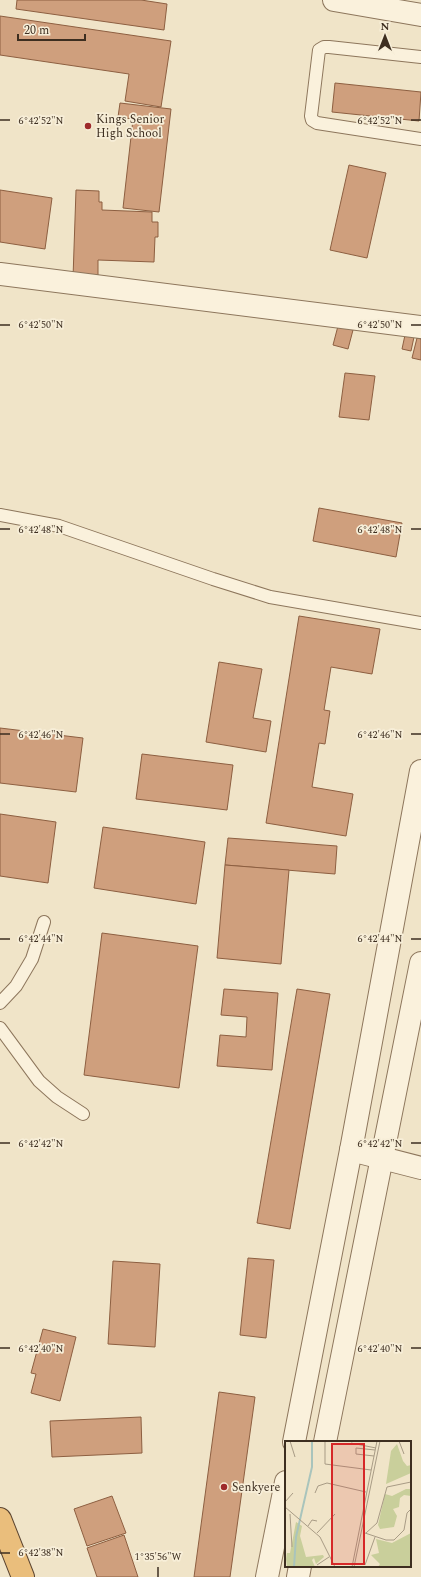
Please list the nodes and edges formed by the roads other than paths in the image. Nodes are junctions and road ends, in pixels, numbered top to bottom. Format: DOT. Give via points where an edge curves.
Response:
graph roads {
  1 [pos="334,0"];
  2 [pos="421,15"];
  3 [pos="421,57"];
  4 [pos="421,139"];
  5 [pos="0,274"];
  6 [pos="421,327"];
  7 [pos="0,515"];
  8 [pos="421,623"];
  9 [pos="421,771"];
  10 [pos="44,922"];
  11 [pos="421,963"];
  12 [pos="0,1003"];
  13 [pos="0,1028"];
  14 [pos="82,1114"];
  15 [pos="351,1150"];
  16 [pos="382,1158"];
  17 [pos="421,1168"];
  18 [pos="294,1441"];
  19 [pos="325,1441"];
  20 [pos="285,1487"];
  21 [pos="0,1519"];
  22 [pos="300,1567"];
  23 [pos="23,1577"];
  24 [pos="267,1577"];
  25 [pos="298,1577"];
  1 -- 2 [label="street"];
  3 -- 4 [label="lane" via="324,47 319,50 311,116 317,123"];
  5 -- 6 [label="street"];
  7 -- 8 [label="lane" via="59,526 270,597"];
  9 -- 15 [label="street"];
  10 -- 12 [label="lane" via="32,959 16,986"];
  11 -- 16 [label="street"];
  13 -- 14 [label="lane" via="39,1081"];
  15 -- 16 [label="street"];
  15 -- 18 [label="street"];
  16 -- 17 [label="street"];
  16 -- 19 [label="street"];
  20 -- 24 [label="street"];
  21 -- 23 [label="highway"];
  22 -- 25 [label="street"];
}
